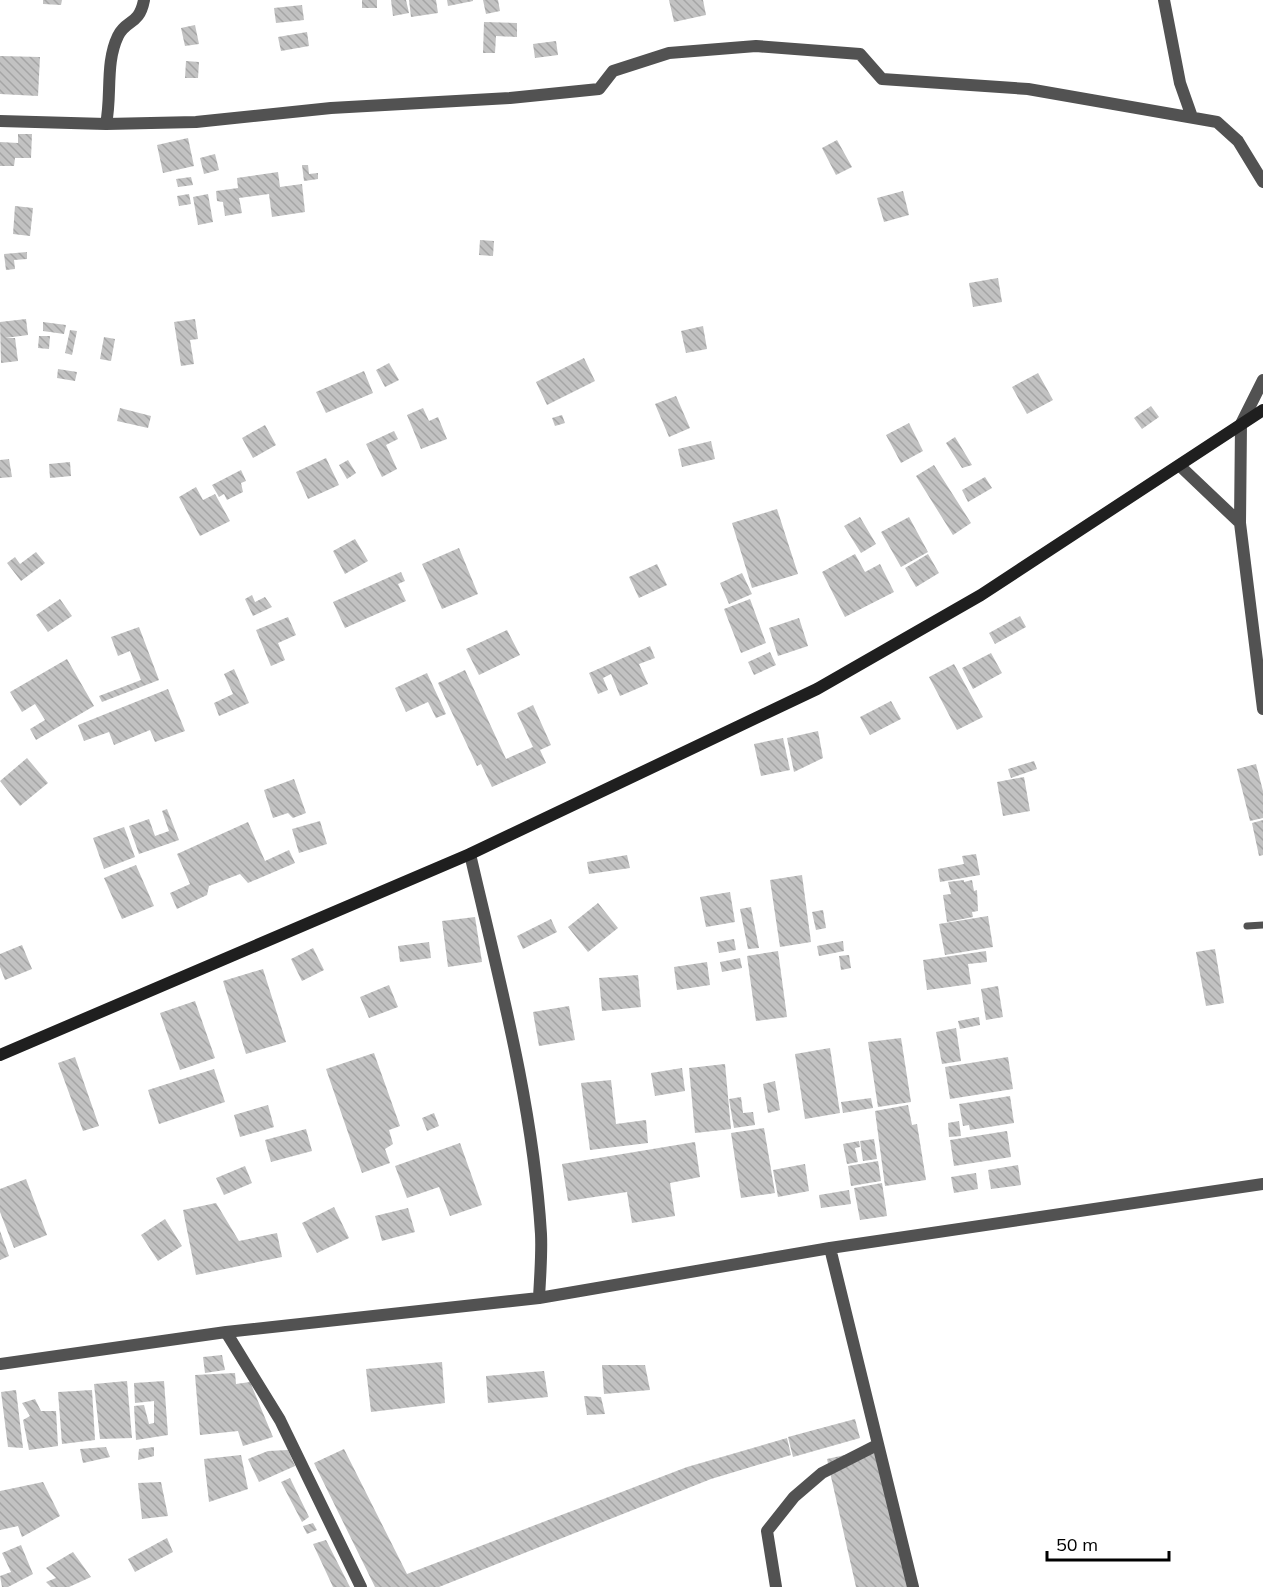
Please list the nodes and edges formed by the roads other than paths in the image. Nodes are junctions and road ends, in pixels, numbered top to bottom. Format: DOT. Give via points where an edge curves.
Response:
graph roads {
  1 [pos="144,0"];
  2 [pos="1164,0"];
  3 [pos="1192,117"];
  4 [pos="0,121"];
  5 [pos="106,124"];
  6 [pos="1263,182"];
  7 [pos="1263,380"];
  8 [pos="1263,410"];
  9 [pos="1241,424"];
  10 [pos="1180,466"];
  11 [pos="1240,523"];
  12 [pos="1263,709"];
  13 [pos="470,854"];
  14 [pos="1263,925"];
  15 [pos="1247,926"];
  16 [pos="0,1055"];
  17 [pos="1263,1184"];
  18 [pos="830,1248"];
  19 [pos="539,1298"];
  20 [pos="226,1332"];
  21 [pos="0,1364"];
  22 [pos="877,1445"];
  23 [pos="361,1587"];
  24 [pos="776,1587"];
  25 [pos="913,1587"];
  1 -- 5 [label="street" via="141,14 119,34 111,60"];
  2 -- 3 [label="street" via="1180,83"];
  3 -- 5 [label="street" via="1028,89 882,79 860,54 756,46 669,53 613,71 599,89 196,122"];
  3 -- 6 [label="street" via="1217,122 1224,128 1238,141"];
  4 -- 5 [label="street"];
  7 -- 9 [label="street"];
  8 -- 9 [label="main road"];
  9 -- 10 [label="main road"];
  9 -- 11 [label="street"];
  10 -- 11 [label="street"];
  10 -- 13 [label="main road" via="981,595 818,689"];
  11 -- 12 [label="street"];
  13 -- 16 [label="main road"];
  13 -- 19 [label="street" via="511,1027 529,1132 541,1235"];
  14 -- 15 [label="lane"];
  17 -- 18 [label="street"];
  18 -- 19 [label="street"];
  18 -- 22 [label="street"];
  19 -- 20 [label="street"];
  20 -- 21 [label="street"];
  20 -- 23 [label="street" via="280,1420"];
  22 -- 24 [label="street" via="822,1473 794,1497 767,1531"];
  22 -- 25 [label="street"];
}
